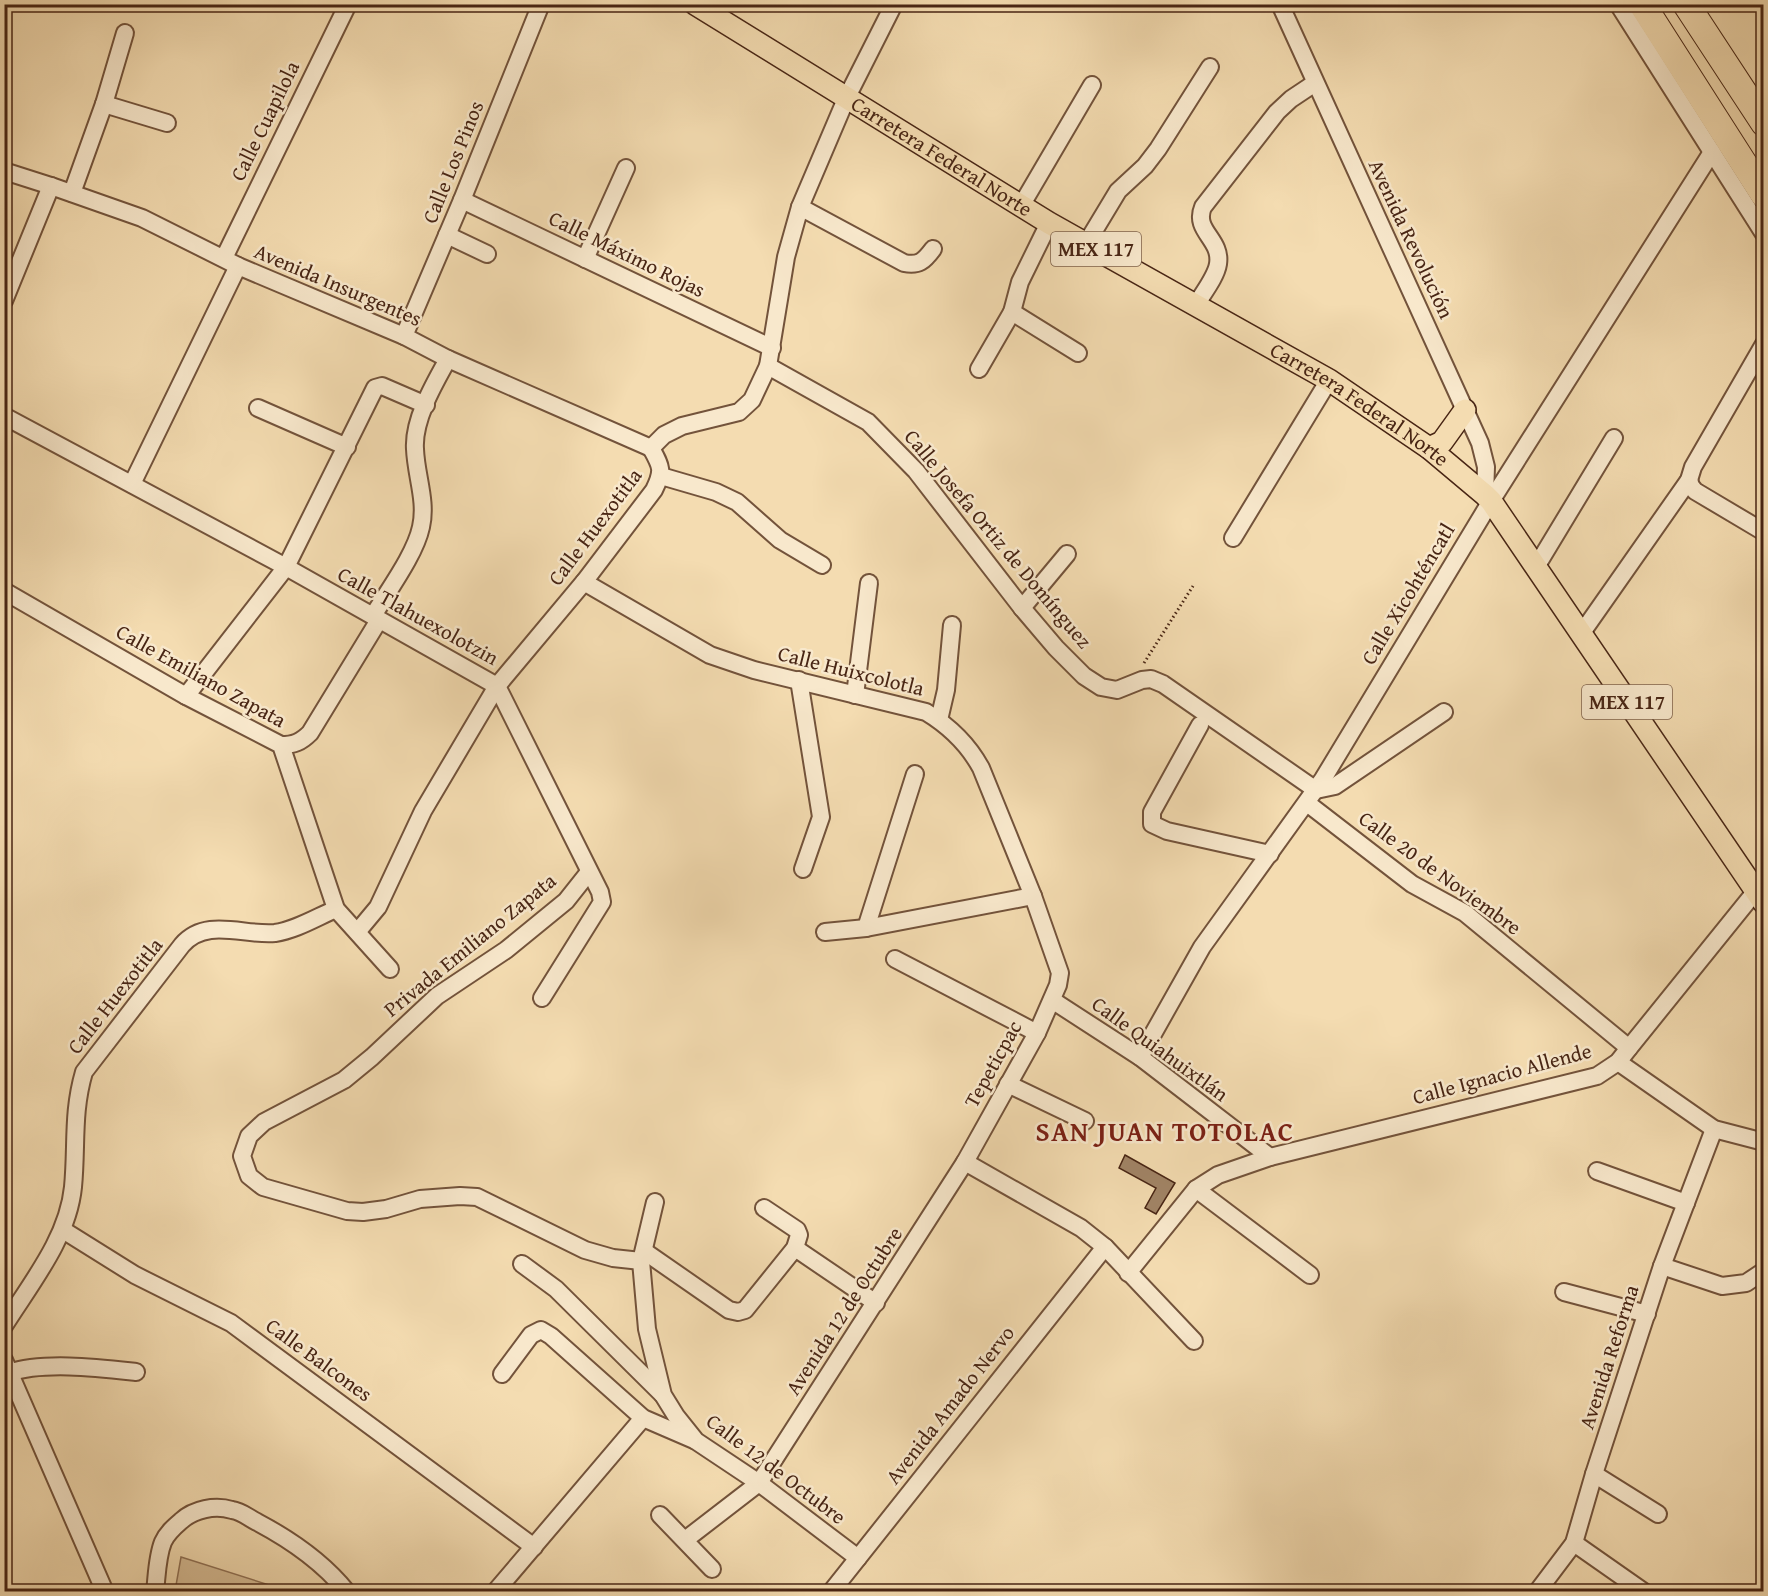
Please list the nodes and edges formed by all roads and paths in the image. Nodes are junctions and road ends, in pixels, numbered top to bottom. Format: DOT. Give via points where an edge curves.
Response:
graph roads {
  1 [pos="348,4"];
  2 [pos="541,4"];
  3 [pos="695,4"];
  4 [pos="894,4"];
  5 [pos="1280,4"];
  6 [pos="1618,4"];
  7 [pos="1642,4"];
  8 [pos="1689,7"];
  9 [pos="125,33"];
  10 [pos="1210,67"];
  11 [pos="1315,83"];
  12 [pos="1092,85"];
  13 [pos="846,99"];
  14 [pos="104,104"];
  15 [pos="167,123"];
  16 [pos="1764,123"];
  17 [pos="1712,152"];
  18 [pos="626,168"];
  19 [pos="4,171"];
  20 [pos="51,186"];
  21 [pos="72,193"];
  22 [pos="1764,195"];
  23 [pos="462,200"];
  24 [pos="1021,206"];
  25 [pos="800,207"];
  26 [pos="1049,223"];
  27 [pos="1764,234"];
  28 [pos="447,235"];
  29 [pos="1086,244"];
  30 [pos="933,249"];
  31 [pos="487,254"];
  32 [pos="585,259"];
  33 [pos="231,262"];
  34 [pos="4,301"];
  35 [pos="1196,305"];
  36 [pos="1012,312"];
  37 [pos="404,336"];
  38 [pos="1764,344"];
  39 [pos="772,348"];
  40 [pos="1078,353"];
  41 [pos="448,359"];
  42 [pos="768,366"];
  43 [pos="979,369"];
  44 [pos="1329,380"];
  45 [pos="426,405"];
  46 [pos="258,408"];
  47 [pos="1465,410"];
  48 [pos="4,416"];
  49 [pos="1614,438"];
  50 [pos="347,447"];
  51 [pos="651,448"];
  52 [pos="1429,448"];
  53 [pos="661,476"];
  54 [pos="1689,480"];
  55 [pos="132,484"];
  56 [pos="1488,498"];
  57 [pos="1764,532"];
  58 [pos="1233,538"];
  59 [pos="1068,554"];
  60 [pos="822,565"];
  61 [pos="286,567"];
  62 [pos="1536,567"];
  63 [pos="584,582"];
  64 [pos="869,583"];
  65 [pos="1193,586"];
  66 [pos="4,591"];
  67 [pos="1022,608"];
  68 [pos="376,618"];
  69 [pos="952,625"];
  70 [pos="1581,634"];
  71 [pos="799,680"];
  72 [pos="1143,680"];
  73 [pos="497,686"];
  74 [pos="855,695"];
  75 [pos="186,696"];
  76 [pos="1444,712"];
  77 [pos="939,720"];
  78 [pos="1200,725"];
  79 [pos="281,745"];
  80 [pos="915,774"];
  81 [pos="1311,796"];
  82 [pos="1270,854"];
  83 [pos="803,870"];
  84 [pos="589,872"];
  85 [pos="1761,890"];
  86 [pos="1033,896"];
  87 [pos="336,909"];
  88 [pos="867,928"];
  89 [pos="357,931"];
  90 [pos="825,932"];
  91 [pos="895,959"];
  92 [pos="390,969"];
  93 [pos="1055,993"];
  94 [pos="542,998"];
  95 [pos="1037,1033"];
  96 [pos="1629,1048"];
  97 [pos="1140,1057"];
  98 [pos="1618,1062"];
  99 [pos="1008,1084"];
  100 [pos="1085,1122"];
  101 [pos="1714,1129"];
  102 [pos="1764,1142"];
  103 [pos="1270,1157"];
  104 [pos="965,1162"];
  105 [pos="1597,1171"];
  106 [pos="1196,1190"];
  107 [pos="655,1202"];
  108 [pos="1686,1203"];
  109 [pos="764,1208"];
  110 [pos="63,1230"];
  111 [pos="1105,1247"];
  112 [pos="795,1248"];
  113 [pos="642,1256"];
  114 [pos="522,1264"];
  115 [pos="1662,1266"];
  116 [pos="1764,1271"];
  117 [pos="1128,1273"];
  118 [pos="1310,1275"];
  119 [pos="1564,1292"];
  120 [pos="876,1303"];
  121 [pos="1647,1314"];
  122 [pos="4,1326"];
  123 [pos="1194,1341"];
  124 [pos="136,1372"];
  125 [pos="6,1373"];
  126 [pos="502,1374"];
  127 [pos="663,1395"];
  128 [pos="643,1418"];
  129 [pos="696,1441"];
  130 [pos="1594,1474"];
  131 [pos="759,1483"];
  132 [pos="1658,1514"];
  133 [pos="660,1515"];
  134 [pos="685,1540"];
  135 [pos="1574,1543"];
  136 [pos="534,1547"];
  137 [pos="858,1558"];
  138 [pos="712,1569"];
  139 [pos="105,1592"];
  140 [pos="155,1592"];
  141 [pos="347,1592"];
  142 [pos="495,1592"];
  143 [pos="831,1592"];
  144 [pos="1537,1592"];
  145 [pos="1644,1592"];
  1 -- 33 [label="street, Calle Cuapilola"];
  2 -- 23 [label="street, Calle Los Pinos"];
  3 -- 13 [label="main road, Carretera Federal Norte / MEX 117"];
  4 -- 13 [label="street, Calle Huexotitla"];
  5 -- 11 [label="street, Avenida Revolución"];
  6 -- 17 [label="street"];
  7 -- 22 [label="highway"];
  8 -- 16 [label="highway"];
  9 -- 14 [label="street"];
  10 -- 29 [label="street" via="1158,148 1118,191"];
  11 -- 35 [label="street" via="1277,112 1203,207 1201,224 1217,245 1219,256 1218,267"];
  11 -- 47 [label="street, Avenida Revolución"];
  12 -- 24 [label="street"];
  13 -- 24 [label="main road, Carretera Federal Norte / MEX 117"];
  13 -- 25 [label="street, Calle Huexotitla"];
  14 -- 15 [label="street"];
  14 -- 21 [label="street"];
  17 -- 27 [label="street"];
  17 -- 56 [label="street, Calle Xicohténcatl"];
  18 -- 32 [label="street"];
  19 -- 20 [label="street, Avenida Insurgentes"];
  20 -- 21 [label="street, Avenida Insurgentes"];
  20 -- 34 [label="street"];
  21 -- 33 [label="street, Avenida Insurgentes" via="142,218"];
  23 -- 28 [label="street, Calle Los Pinos"];
  23 -- 32 [label="street, Calle Máximo Rojas"];
  24 -- 26 [label="main road, Carretera Federal Norte / MEX 117"];
  25 -- 30 [label="street" via="904,263 916,265 925,261"];
  25 -- 39 [label="street, Calle Huexotitla" via="786,257"];
  26 -- 29 [label="main road, Carretera Federal Norte / MEX 117"];
  26 -- 36 [label="street" via="1020,282"];
  28 -- 31 [label="street"];
  28 -- 37 [label="street, Calle Los Pinos"];
  29 -- 35 [label="main road, Carretera Federal Norte / MEX 117"];
  32 -- 39 [label="street, Calle Máximo Rojas"];
  33 -- 37 [label="street, Avenida Insurgentes"];
  33 -- 55 [label="street, Calle Cuapilola"];
  35 -- 44 [label="main road, Carretera Federal Norte / MEX 117"];
  36 -- 40 [label="street"];
  36 -- 43 [label="street"];
  37 -- 41 [label="street, Avenida Insurgentes"];
  38 -- 54 [label="street"];
  39 -- 42 [label="street, Calle Huexotitla"];
  41 -- 45 [label="street"];
  41 -- 51 [label="street, Avenida Insurgentes"];
  42 -- 51 [label="street, Calle Huexotitla" via="752,400 739,412 682,426 664,435"];
  42 -- 67 [label="street, Calle Josefa Ortiz de Domínguez" via="868,422 916,471"];
  44 -- 52 [label="main road, Carretera Federal Norte / MEX 117"];
  44 -- 58 [label="street"];
  45 -- 50 [label="street" via="379,386 372,392"];
  45 -- 68 [label="street" via="414,448 423,512 421,528"];
  46 -- 50 [label="street"];
  47 -- 52 [label="main road" via="1442,442"];
  47 -- 56 [label="street, Avenida Revolución" via="1480,443"];
  48 -- 55 [label="street, Calle Tlahuexolotzin"];
  49 -- 62 [label="street"];
  50 -- 61 [label="street"];
  51 -- 53 [label="street, Calle Huexotitla" via="659,461"];
  52 -- 56 [label="main road, Carretera Federal Norte / MEX 117"];
  53 -- 60 [label="street" via="737,502 780,540"];
  53 -- 63 [label="street, Calle Huexotitla"];
  54 -- 57 [label="street" via="1695,491"];
  54 -- 70 [label="street"];
  55 -- 61 [label="street, Calle Tlahuexolotzin"];
  56 -- 62 [label="main road, MEX 117"];
  56 -- 81 [label="street, Calle Xicohténcatl"];
  59 -- 67 [label="street"];
  61 -- 68 [label="street, Calle Tlahuexolotzin"];
  61 -- 75 [label="street"];
  62 -- 70 [label="main road, MEX 117"];
  63 -- 71 [label="street, Calle Huixcolotla" via="710,655"];
  63 -- 73 [label="street, Calle Huexotitla"];
  64 -- 74 [label="street"];
  65 -- 72 [label="path" via="1144,662"];
  66 -- 75 [label="street, Calle Emiliano Zapata"];
  67 -- 72 [label="street, Calle Josefa Ortiz de Domínguez" via="1084,676 1101,687 1117,690"];
  68 -- 73 [label="street, Calle Tlahuexolotzin"];
  68 -- 79 [label="street" via="310,733 302,741"];
  69 -- 77 [label="street"];
  70 -- 85 [label="main road, MEX 117"];
  71 -- 74 [label="street, Calle Huixcolotla"];
  71 -- 83 [label="street" via="821,817"];
  72 -- 81 [label="street" via="1163,684"];
  73 -- 84 [label="street, Calle Tlahuexolotzin"];
  73 -- 89 [label="street, Calle Huexotitla" via="423,811 378,907"];
  74 -- 77 [label="street, Calle Huixcolotla" via="926,712"];
  75 -- 79 [label="street, Calle Emiliano Zapata"];
  76 -- 81 [label="street" via="1343,781"];
  77 -- 86 [label="street, Calle Huixcolotla" via="972,752 981,768"];
  78 -- 82 [label="street" via="1152,812 1152,824 1167,831"];
  79 -- 87 [label="street, Calle Emiliano Zapata"];
  80 -- 88 [label="street"];
  81 -- 82 [label="street, Calle Xicohténcatl"];
  81 -- 96 [label="street, Calle 20 de Noviembre" via="1412,885 1465,913"];
  82 -- 97 [label="street, Calle Xicohténcatl" via="1202,948"];
  84 -- 94 [label="street, Calle Tlahuexolotzin" via="602,902"];
  84 -- 113 [label="street, Privada Emiliano Zapata" via="566,901 506,950 437,996 344,1080 264,1122 249,1136 242,1156 249,1176 264,1188 347,1211 386,1209 420,1199 477,1197 585,1250 613,1258"];
  85 -- 96 [label="street, Calle Ignacio Allende"];
  86 -- 88 [label="street"];
  86 -- 93 [label="street, Calle Huixcolotla" via="1058,966 1060,979"];
  87 -- 89 [label="street, Calle Emiliano Zapata"];
  87 -- 110 [label="street, Calle Huexotitla" via="289,930 200,931 182,945 84,1072 77,1096 73,1188"];
  88 -- 90 [label="street"];
  89 -- 92 [label="street, Calle Emiliano Zapata"];
  91 -- 95 [label="street"];
  93 -- 95 [label="street, Tepeticpac"];
  93 -- 97 [label="street, Calle Quiahuixtlán"];
  95 -- 99 [label="street, Tepeticpac"];
  96 -- 98 [label="street, Calle Ignacio Allende"];
  97 -- 103 [label="street, Calle Quiahuixtlán"];
  98 -- 101 [label="street"];
  98 -- 103 [label="street, Calle Ignacio Allende" via="1597,1076"];
  99 -- 100 [label="street"];
  99 -- 104 [label="street, Tepeticpac"];
  101 -- 102 [label="street"];
  101 -- 108 [label="street, Avenida Reforma"];
  103 -- 106 [label="street, Calle Ignacio Allende" via="1218,1176"];
  104 -- 111 [label="street" via="1081,1228"];
  104 -- 120 [label="street, Avenida 12 de Octubre"];
  105 -- 108 [label="street"];
  106 -- 117 [label="street, Calle Ignacio Allende"];
  106 -- 118 [label="street"];
  107 -- 113 [label="street, Calle 12 de Octubre"];
  108 -- 115 [label="street, Avenida Reforma"];
  109 -- 112 [label="street" via="797,1230"];
  110 -- 122 [label="street, Calle Huexotitla"];
  110 -- 136 [label="street, Calle Balcones" via="135,1275 231,1323"];
  111 -- 117 [label="street"];
  111 -- 137 [label="street, Avenida Amado Nervo"];
  112 -- 113 [label="street" via="745,1310 738,1312"];
  112 -- 120 [label="street"];
  113 -- 127 [label="street, Calle 12 de Octubre" via="647,1329"];
  114 -- 127 [label="street" via="556,1289"];
  115 -- 116 [label="street" via="1722,1286 1746,1283"];
  115 -- 121 [label="street, Avenida Reforma"];
  117 -- 123 [label="street"];
  119 -- 121 [label="street"];
  120 -- 131 [label="street, Avenida 12 de Octubre"];
  121 -- 130 [label="street, Avenida Reforma"];
  124 -- 125 [label="street" via="44,1367"];
  125 -- 139 [label="street"];
  126 -- 128 [label="street" via="531,1335 541,1330"];
  127 -- 129 [label="street, Calle 12 de Octubre"];
  128 -- 129 [label="street"];
  128 -- 136 [label="street"];
  129 -- 131 [label="street, Calle 12 de Octubre"];
  130 -- 132 [label="street"];
  130 -- 135 [label="street, Avenida Reforma"];
  131 -- 134 [label="street, Avenida 12 de Octubre"];
  131 -- 137 [label="street, Calle 12 de Octubre"];
  133 -- 134 [label="street"];
  134 -- 138 [label="street"];
  135 -- 144 [label="street, Avenida Reforma"];
  135 -- 145 [label="street"];
  136 -- 142 [label="street"];
  137 -- 143 [label="street, Avenida Amado Nervo"];
  140 -- 141 [label="street" via="159,1554 172,1528 199,1510 218,1508 234,1510 285,1537 333,1574"];
}
